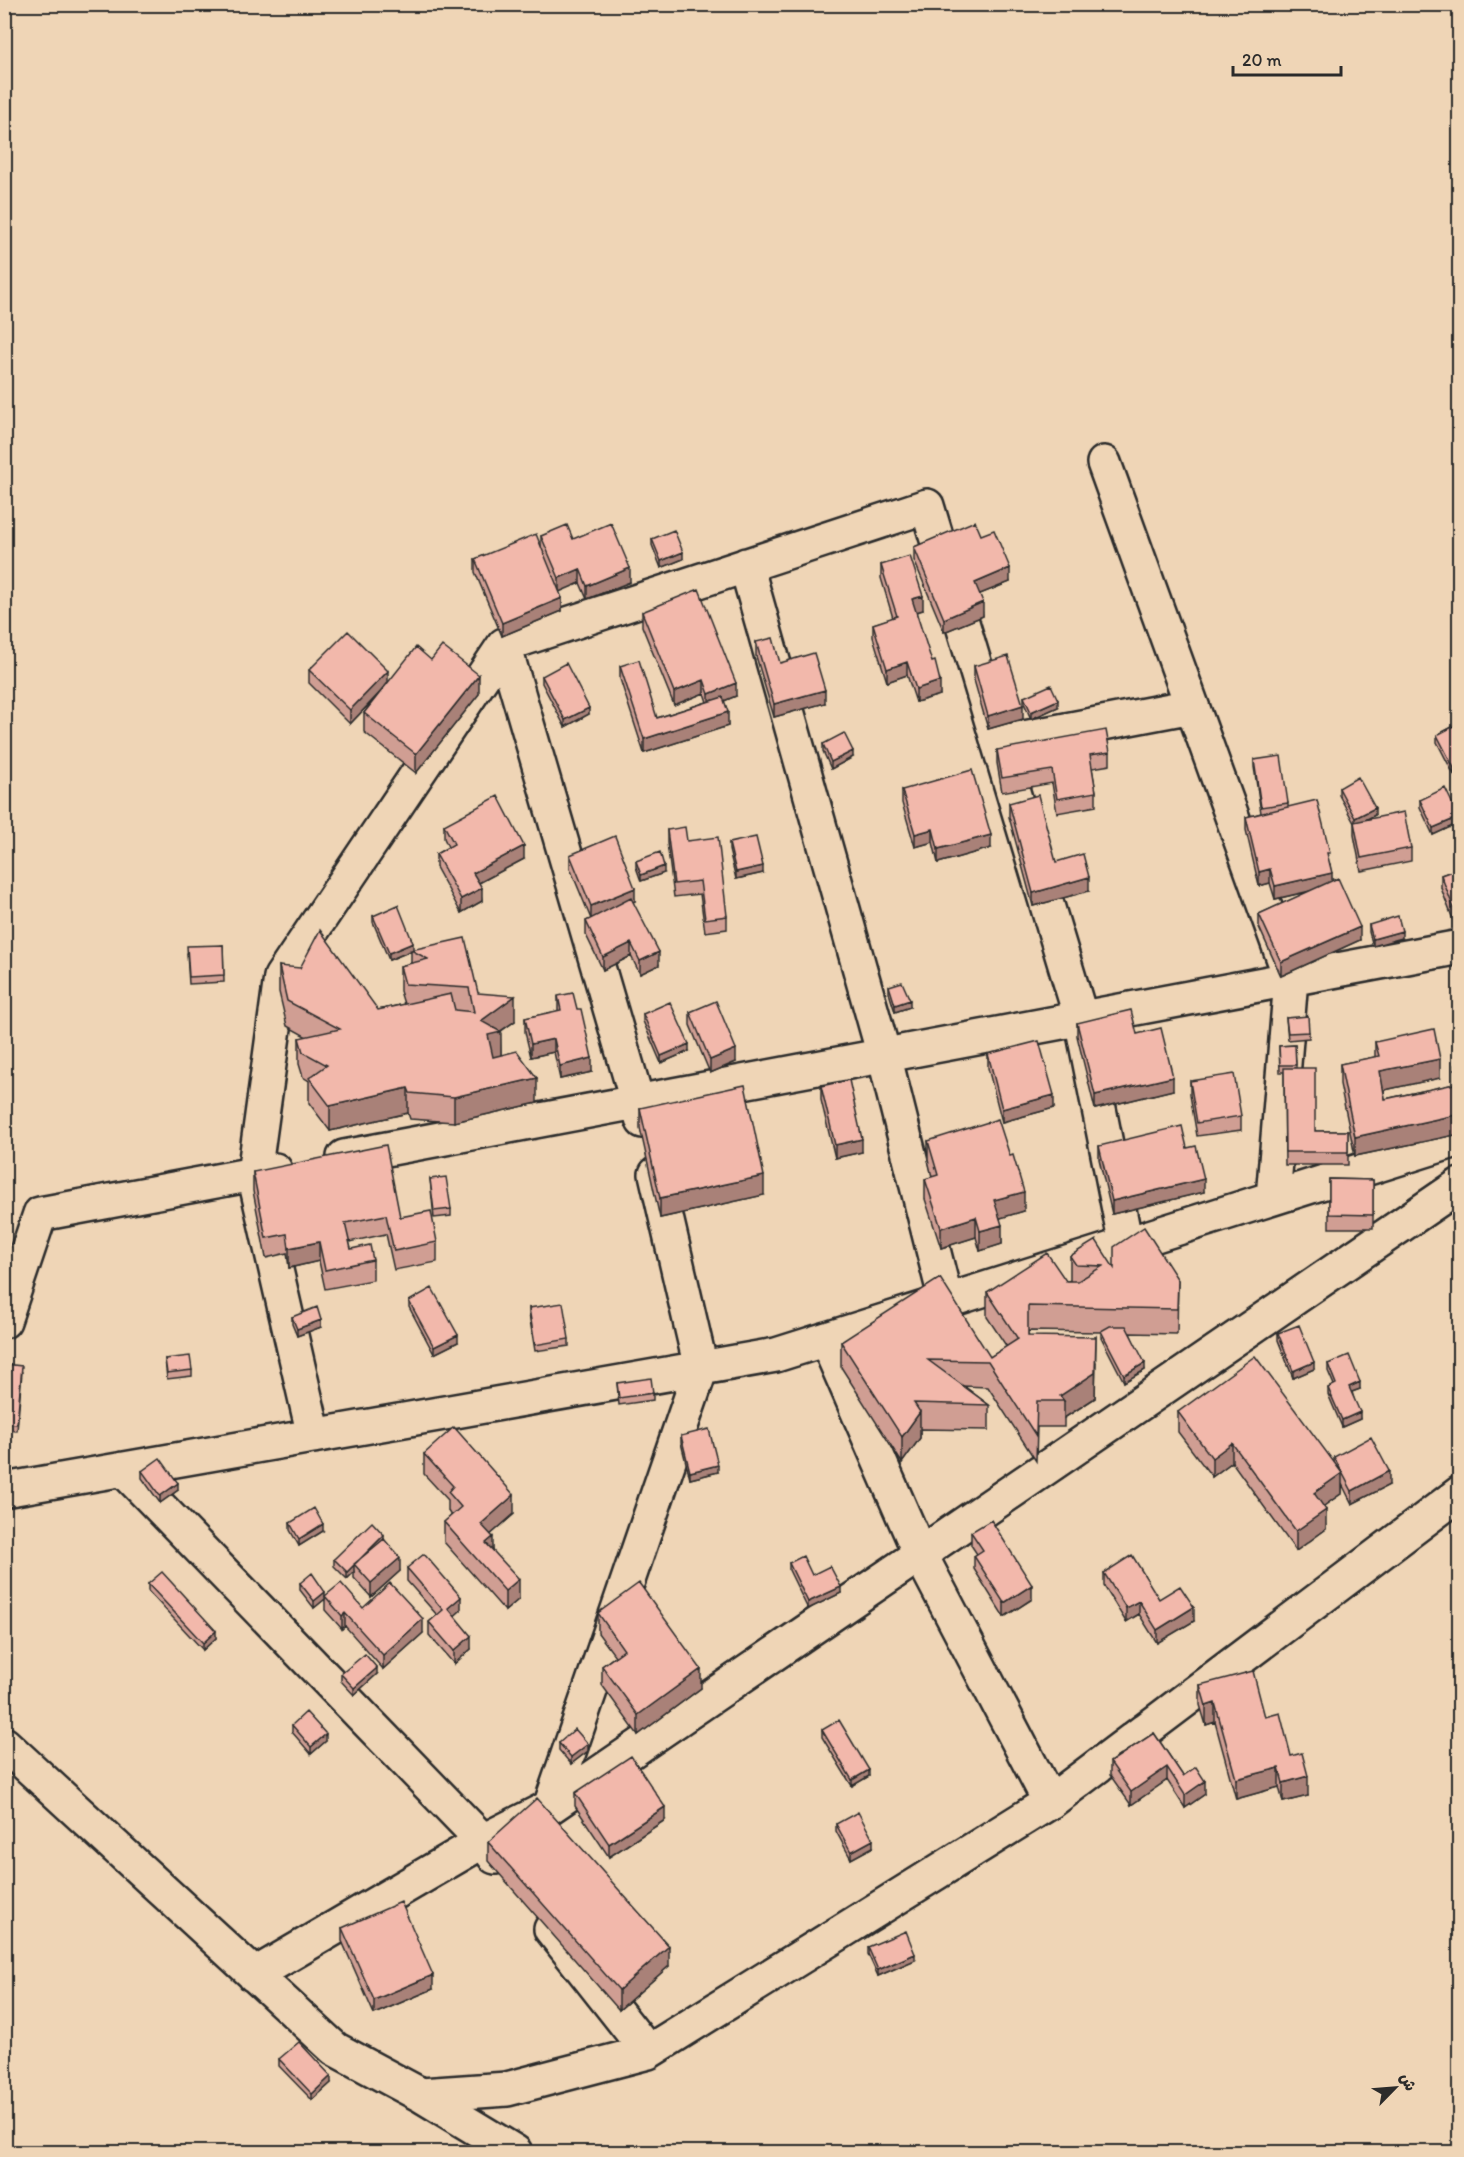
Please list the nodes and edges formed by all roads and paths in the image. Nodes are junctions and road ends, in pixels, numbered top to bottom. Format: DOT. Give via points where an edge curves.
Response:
graph roads {
  1 [pos="1104,463"];
  2 [pos="746,565"];
  3 [pos="504,645"];
  4 [pos="1192,706"];
  5 [pos="998,743"];
  6 [pos="1460,947"];
  7 [pos="1291,979"];
  8 [pos="1081,1018"];
  9 [pos="884,1056"];
  10 [pos="639,1101"];
  11 [pos="1460,1139"];
  12 [pos="254,1174"];
  13 [pos="1460,1185"];
  14 [pos="1273,1198"];
  15 [pos="1126,1245"];
  16 [pos="946,1301"];
  17 [pos="4,1321"];
  18 [pos="826,1339"];
  19 [pos="701,1368"];
  20 [pos="314,1436"];
  21 [pos="123,1469"];
  22 [pos="4,1490"];
  23 [pos="1460,1492"];
  24 [pos="920,1554"];
  25 [pos="4,1744"];
  26 [pos="1050,1803"];
  27 [pos="550,1807"];
  28 [pos="483,1841"];
  29 [pos="512,1878"];
  30 [pos="533,1905"];
  31 [pos="254,1975"];
  32 [pos="648,2052"];
  33 [pos="421,2095"];
  34 [pos="513,2152"];
  1 -- 4 [label="street"];
  2 -- 3 [label="street"];
  2 -- 5 [label="street" via="927,506"];
  2 -- 9 [label="street"];
  3 -- 10 [label="street"];
  3 -- 12 [label="street" via="281,977"];
  4 -- 5 [label="street"];
  4 -- 7 [label="street"];
  5 -- 8 [label="street"];
  6 -- 7 [label="street"];
  7 -- 8 [label="street"];
  7 -- 14 [label="street"];
  8 -- 9 [label="street"];
  8 -- 15 [label="street"];
  9 -- 10 [label="street"];
  9 -- 16 [label="street"];
  10 -- 12 [label="street"];
  10 -- 19 [label="street"];
  11 -- 14 [label="street"];
  12 -- 17 [label="street" via="40,1214"];
  12 -- 20 [label="street"];
  13 -- 24 [label="street"];
  14 -- 15 [label="street"];
  15 -- 16 [label="street"];
  16 -- 18 [label="street"];
  18 -- 19 [label="street" via="776,1355"];
  18 -- 24 [label="street"];
  19 -- 20 [label="street"];
  19 -- 27 [label="street"];
  20 -- 21 [label="street"];
  21 -- 22 [label="street"];
  21 -- 28 [label="street"];
  23 -- 26 [label="street"];
  24 -- 26 [label="street"];
  24 -- 27 [label="street"];
  25 -- 31 [label="street"];
  26 -- 32 [label="street"];
  27 -- 28 [label="street"];
  28 -- 29 [label="street"];
  28 -- 31 [label="street"];
  30 -- 32 [label="street"];
  31 -- 33 [label="street" via="334,2049"];
  32 -- 33 [label="street" via="507,2089"];
  33 -- 34 [label="street"];
}
